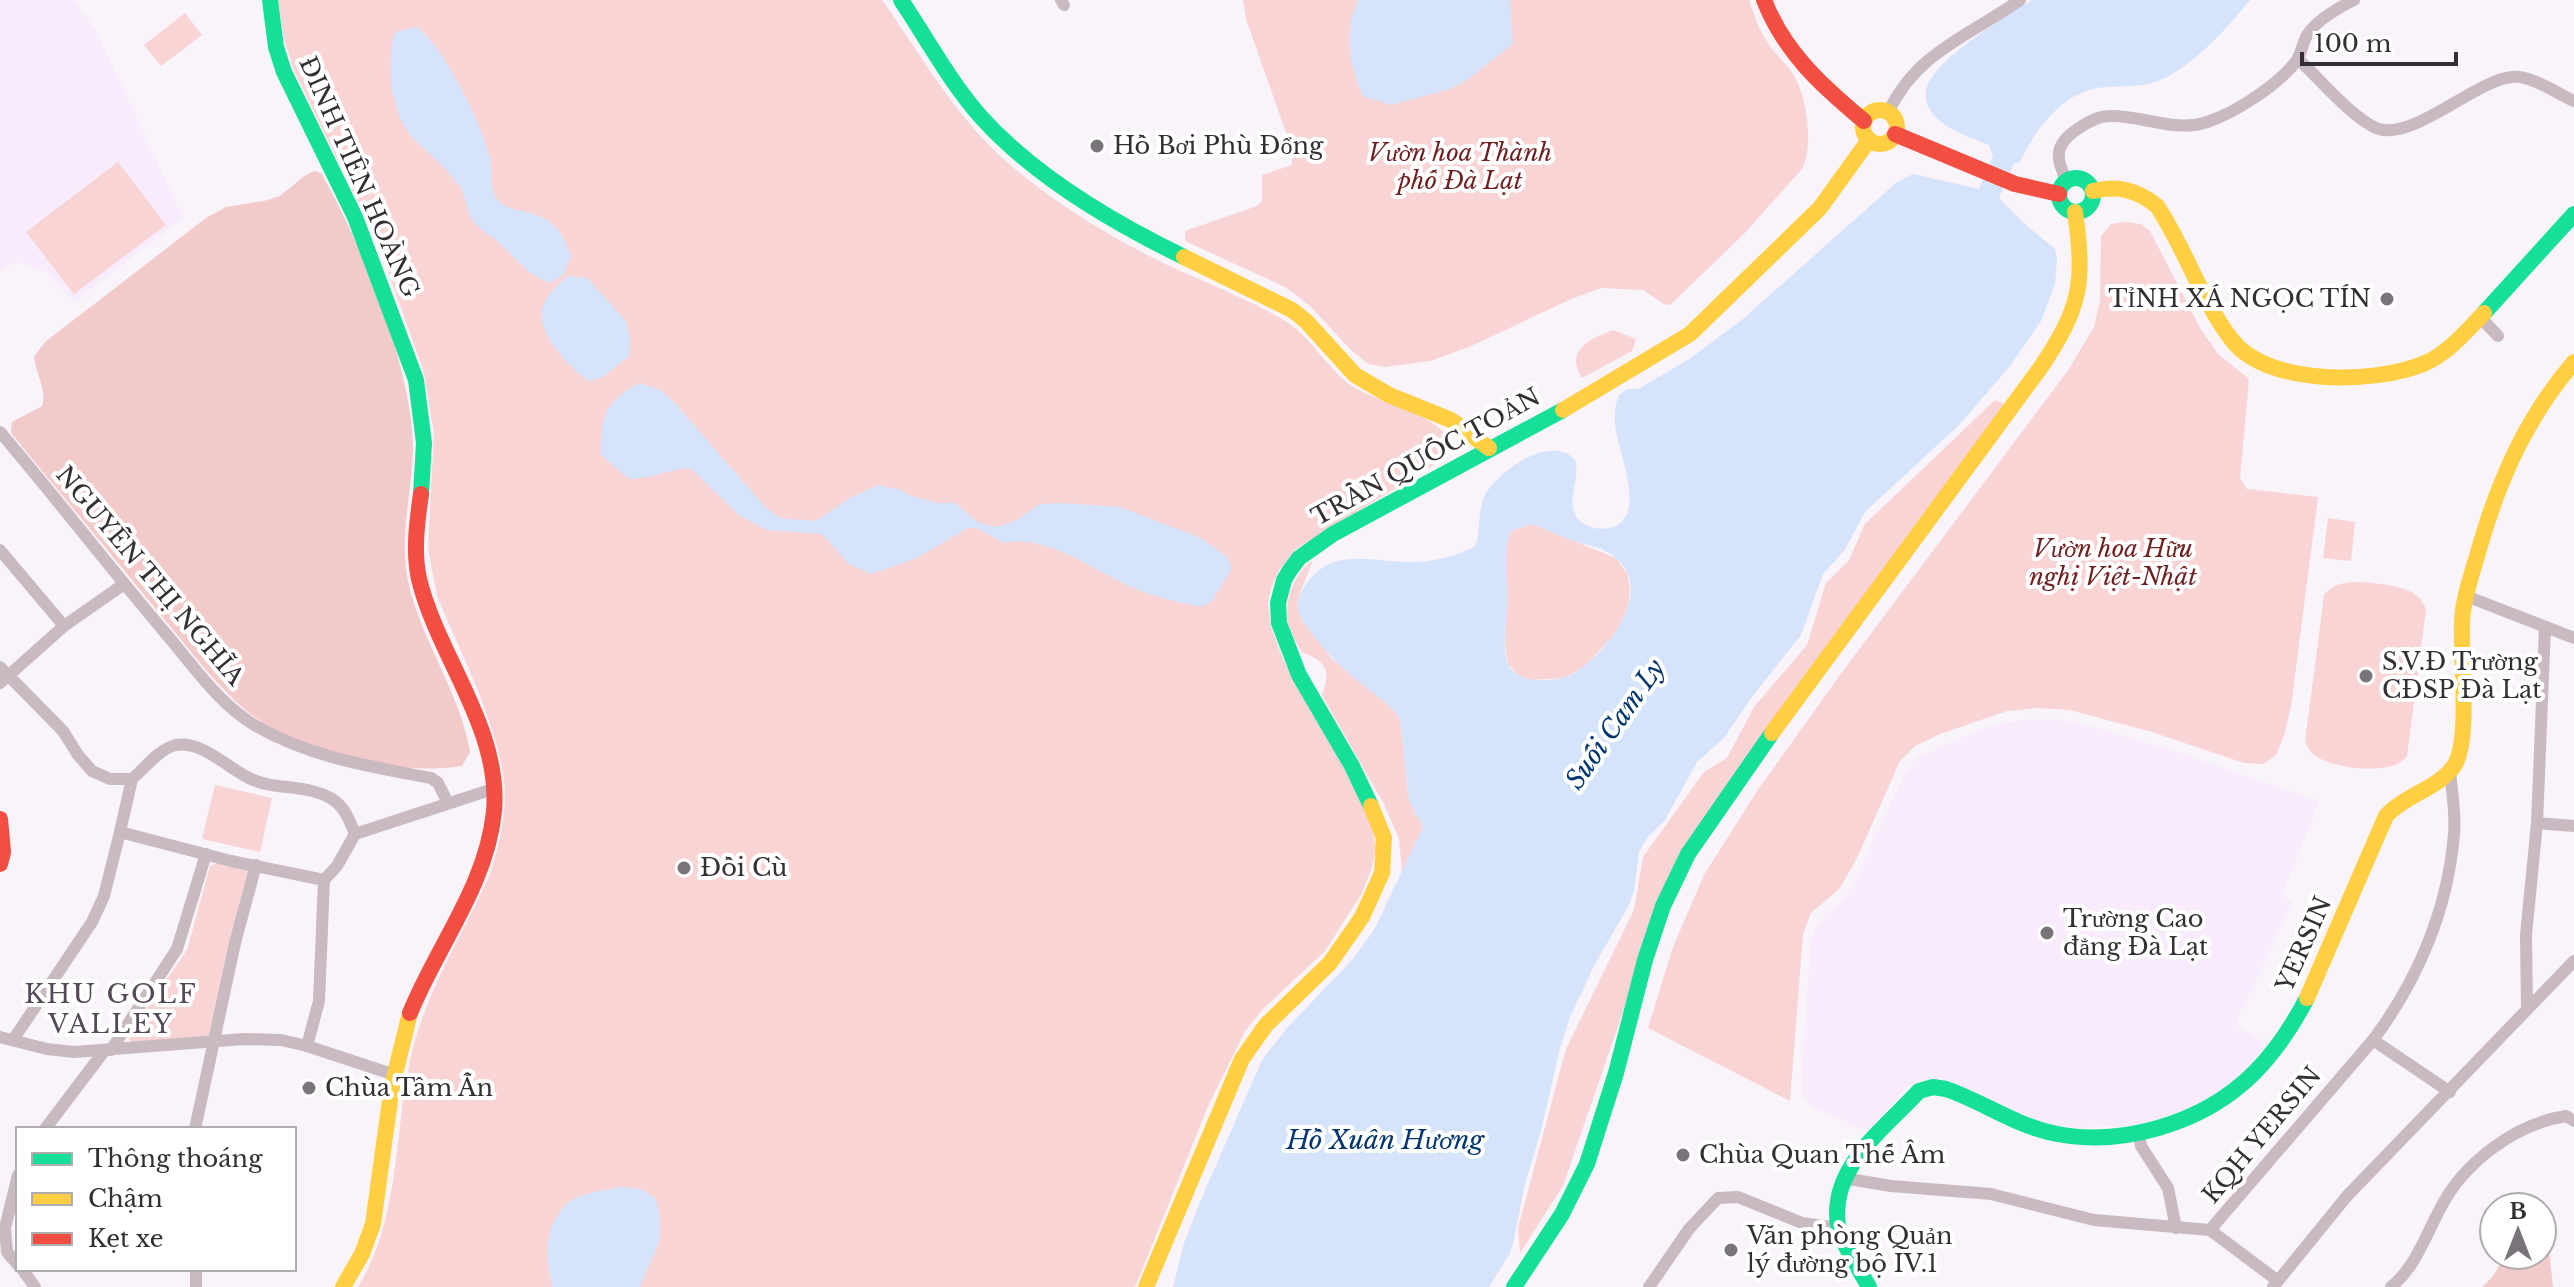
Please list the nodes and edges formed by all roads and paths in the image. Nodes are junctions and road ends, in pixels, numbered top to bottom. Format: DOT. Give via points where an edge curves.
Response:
graph roads {
  1 [pos="270,0"];
  2 [pos="1764,0"];
  3 [pos="2020,0"];
  4 [pos="2354,0"];
  5 [pos="905,1"];
  6 [pos="2298,59"];
  7 [pos="2574,101"];
  8 [pos="1888,113"];
  9 [pos="1864,121"];
  10 [pos="1895,134"];
  11 [pos="1869,140"];
  12 [pos="2063,188"];
  13 [pos="2093,191"];
  14 [pos="2075,212"];
  15 [pos="2574,214"];
  16 [pos="2480,317"];
  17 [pos="2498,336"];
  18 [pos="2574,362"];
  19 [pos="0,432"];
  20 [pos="1489,448"];
  21 [pos="0,550"];
  22 [pos="124,584"];
  23 [pos="2466,596"];
  24 [pos="64,626"];
  25 [pos="2545,627"];
  26 [pos="2574,638"];
  27 [pos="2,675"];
  28 [pos="2450,772"];
  29 [pos="132,779"];
  30 [pos="493,789"];
  31 [pos="448,803"];
  32 [pos="0,819"];
  33 [pos="2537,823"];
  34 [pos="2574,826"];
  35 [pos="120,832"];
  36 [pos="355,834"];
  37 [pos="206,854"];
  38 [pos="0,864"];
  39 [pos="256,865"];
  40 [pos="324,880"];
  41 [pos="2574,961"];
  42 [pos="2527,1008"];
  43 [pos="6,1038"];
  44 [pos="2373,1040"];
  45 [pos="215,1041"];
  46 [pos="307,1046"];
  47 [pos="108,1050"];
  48 [pos="395,1075"];
  49 [pos="2450,1092"];
  50 [pos="2574,1121"];
  51 [pos="47,1127"];
  52 [pos="195,1127"];
  53 [pos="2139,1134"];
  54 [pos="1843,1178"];
  55 [pos="16,1183"];
  56 [pos="1838,1228"];
  57 [pos="2176,1228"];
  58 [pos="2210,1230"];
  59 [pos="16,1262"];
  60 [pos="2276,1284"];
  61 [pos="343,1287"];
  62 [pos="1146,1287"];
  63 [pos="1514,1287"];
  64 [pos="1649,1287"];
  65 [pos="1869,1287"];
  66 [pos="2391,1287"];
  1 -- 30 [label="main road, ĐINH TIÊN HOÀNG" via="284,72 355,217 416,380 425,445 418,574 482,734"];
  2 -- 9 [label="main road" via="1788,47"];
  3 -- 8 [label="street" via="1923,63"];
  4 -- 6 [label="street" via="2310,31"];
  5 -- 20 [label="main road" via="982,118 1051,178 1145,238 1292,310 1355,375 1451,420"];
  6 -- 7 [label="street" via="2351,110 2386,131 2513,76"];
  6 -- 12 [label="street" via="2245,103 2208,122 2185,126 2115,116 2095,119 2061,143"];
  8 -- 9 [label="main road" via="1875,112"];
  8 -- 10 [label="main road" via="1896,124"];
  9 -- 11 [label="main road"];
  10 -- 11 [label="main road" via="1884,144"];
  10 -- 12 [label="main road" via="2015,184"];
  11 -- 20 [label="main road, TRẦN QUỐC TOẢN" via="1820,208 1690,334 1540,424"];
  12 -- 13 [label="main road" via="2081,179"];
  12 -- 14 [label="main road" via="2062,204"];
  13 -- 14 [label="main road" via="2089,206"];
  13 -- 16 [label="main road" via="2126,189 2157,206 2232,341 2251,359 2282,371 2357,378 2423,364"];
  14 -- 63 [label="main road" via="2082,277 2071,322 1688,854 1645,960 1587,1164 1562,1214"];
  15 -- 16 [label="main road"];
  16 -- 17 [label="street"];
  18 -- 23 [label="main road" via="2542,399 2520,436 2486,521"];
  19 -- 22 [label="street, NGUYỄN THỊ NGHĨA"];
  20 -- 62 [label="main road, TRẦN QUỐC TOẢN" via="1314,546 1284,580 1279,623 1299,675 1380,826 1382,873 1346,942 1266,1025 1242,1059"];
  21 -- 24 [label="street"];
  22 -- 24 [label="street"];
  22 -- 31 [label="street, NGUYỄN THỊ NGHĨA" via="221,698 253,725 338,761 431,778"];
  23 -- 25 [label="street"];
  23 -- 28 [label="main road" via="2462,737"];
  24 -- 27 [label="street"];
  25 -- 26 [label="street"];
  25 -- 33 [label="street"];
  27 -- 29 [label="street" via="63,731 92,771 110,779"];
  28 -- 44 [label="street, KQH YERSIN" via="2454,832 2439,912 2422,958"];
  28 -- 53 [label="main road, YERSIN" via="2408,795 2386,816 2304,1006 2271,1054 2215,1103"];
  29 -- 35 [label="street"];
  29 -- 36 [label="street" via="165,750 188,745 251,779 336,800"];
  30 -- 31 [label="street"];
  30 -- 48 [label="main road, ĐINH TIÊN HOÀNG" via="487,847 414,1003"];
  31 -- 36 [label="street"];
  32 -- 38 [label="main road"];
  33 -- 34 [label="street"];
  33 -- 42 [label="street" via="2526,925"];
  35 -- 37 [label="street"];
  35 -- 43 [label="street" via="92,922"];
  36 -- 40 [label="street"];
  37 -- 39 [label="street"];
  37 -- 47 [label="street" via="177,949"];
  39 -- 40 [label="street"];
  39 -- 45 [label="street"];
  40 -- 46 [label="street" via="319,1001"];
  41 -- 42 [label="street"];
  42 -- 49 [label="street"];
  43 -- 47 [label="street" via="47,1049"];
  44 -- 49 [label="street"];
  44 -- 58 [label="street, KQH YERSIN"];
  45 -- 46 [label="street" via="281,1040"];
  45 -- 47 [label="street"];
  45 -- 52 [label="street"];
  46 -- 48 [label="street"];
  47 -- 51 [label="street"];
  48 -- 61 [label="main road, ĐINH TIÊN HOÀNG" via="372,1229"];
  49 -- 60 [label="street" via="2347,1196"];
  50 -- 66 [label="street" via="2551,1118 2482,1156 2460,1178 2412,1263"];
  53 -- 54 [label="main road, YERSIN" via="2077,1136 2037,1128 1947,1090 1927,1087 1908,1100"];
  53 -- 57 [label="street" via="2168,1188"];
  54 -- 56 [label="main road, YERSIN" via="1837,1197"];
  54 -- 57 [label="street, KQH YERSIN" via="1991,1194 2094,1220"];
  55 -- 59 [label="street" via="5,1228 7,1252"];
  56 -- 64 [label="street" via="1802,1223 1738,1197 1718,1198"];
  56 -- 65 [label="main road"];
  57 -- 58 [label="street, KQH YERSIN"];
  58 -- 60 [label="street"];
}
